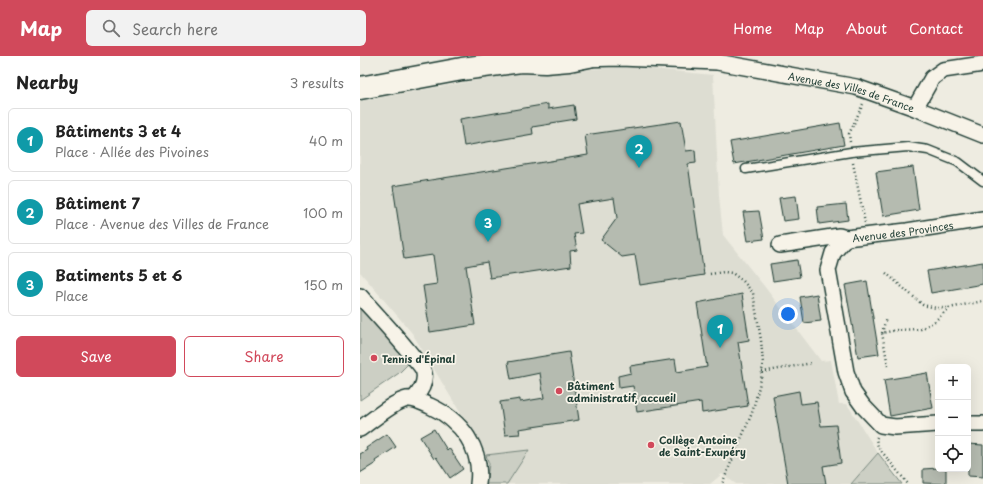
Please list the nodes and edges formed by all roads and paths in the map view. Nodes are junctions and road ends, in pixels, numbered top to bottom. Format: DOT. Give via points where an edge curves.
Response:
graph roads {
  1 [pos="527,58"];
  2 [pos="579,58"];
  3 [pos="661,58"];
  4 [pos="712,59"];
  5 [pos="983,64"];
  6 [pos="360,88"];
  7 [pos="915,108"];
  8 [pos="983,135"];
  9 [pos="746,169"];
  10 [pos="983,181"];
  11 [pos="983,219"];
  12 [pos="846,238"];
  13 [pos="780,245"];
  14 [pos="886,273"];
  15 [pos="710,274"];
  16 [pos="360,296"];
  17 [pos="983,301"];
  18 [pos="949,308"];
  19 [pos="886,318"];
  20 [pos="882,333"];
  21 [pos="812,363"];
  22 [pos="888,366"];
  23 [pos="762,372"];
  24 [pos="414,399"];
  25 [pos="935,424"];
  26 [pos="971,424"];
  27 [pos="983,424"];
  28 [pos="880,425"];
  29 [pos="360,429"];
  30 [pos="478,484"];
  31 [pos="722,484"];
  32 [pos="908,484"];
  1 -- 2 [label="street" via="545,62"];
  1 -- 6 [label="street"];
  2 -- 3 [label="street, Avenue des Villes de France"];
  3 -- 4 [label="street, Avenue des Villes de France"];
  4 -- 7 [label="street, Avenue des Villes de France" via="856,87"];
  5 -- 7 [label="street" via="942,70 932,78"];
  7 -- 8 [label="street, Avenue des Villes de France"];
  9 -- 10 [label="lane" via="851,152 908,147 928,150 958,162"];
  11 -- 12 [label="street, Avenue des Provinces"];
  12 -- 13 [label="street" via="839,236"];
  12 -- 28 [label="street, Avenue des Provinces" via="833,253 828,270 846,372 853,392"];
  14 -- 18 [label="path" via="923,305"];
  15 -- 23 [label="path" via="732,273 743,280 753,293 761,340"];
  16 -- 24 [label="street" via="424,372 424,382"];
  17 -- 18 [label="path"];
  18 -- 20 [label="path" via="935,321 920,329"];
  19 -- 20 [label="path"];
  20 -- 22 [label="path"];
  21 -- 23 [label="path"];
  23 -- 31 [label="path" via="752,413"];
  24 -- 29 [label="street" via="398,402"];
  24 -- 30 [label="street" via="443,412 466,433 477,454 480,471"];
  25 -- 28 [label="street" via="895,427"];
  26 -- 27 [label="street"];
  28 -- 32 [label="path" via="876,439 878,446"];
}
